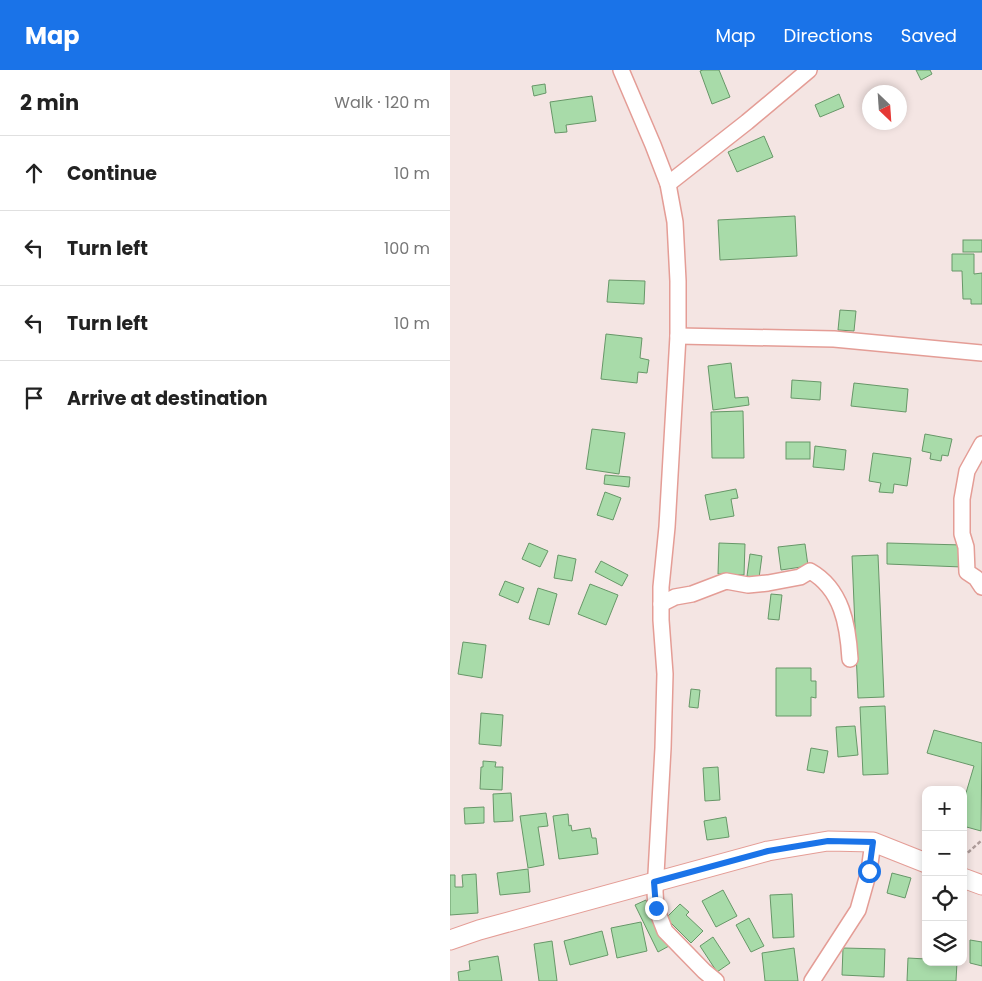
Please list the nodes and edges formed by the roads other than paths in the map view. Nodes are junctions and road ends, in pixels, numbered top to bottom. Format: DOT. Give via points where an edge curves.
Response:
graph roads {
  1 [pos="621,70"];
  2 [pos="810,70"];
  3 [pos="668,184"];
  4 [pos="678,336"];
  5 [pos="982,353"];
  6 [pos="982,444"];
  7 [pos="982,587"];
  8 [pos="661,604"];
  9 [pos="850,659"];
  10 [pos="873,842"];
  11 [pos="922,861"];
  12 [pos="967,879"];
  13 [pos="654,882"];
  14 [pos="982,885"];
  15 [pos="450,940"];
  16 [pos="705,976"];
  17 [pos="716,981"];
  18 [pos="812,981"];
  1 -- 3 [label="street"];
  2 -- 3 [label="street"];
  3 -- 4 [label="street" via="675,222"];
  4 -- 5 [label="street" via="834,339"];
  4 -- 8 [label="street"];
  6 -- 7 [label="street" via="967,471 962,499 962,534 967,572"];
  8 -- 9 [label="street" via="675,596 692,594 726,582 768,583 800,577 810,571 836,594 848,637"];
  8 -- 13 [label="street" via="665,674"];
  10 -- 11 [label="street"];
  10 -- 13 [label="street" via="828,841 768,851"];
  10 -- 18 [label="street" via="858,910"];
  12 -- 14 [label="street"];
  13 -- 15 [label="street"];
  13 -- 16 [label="street" via="656,908 665,931"];
  16 -- 17 [label="street"];
}
